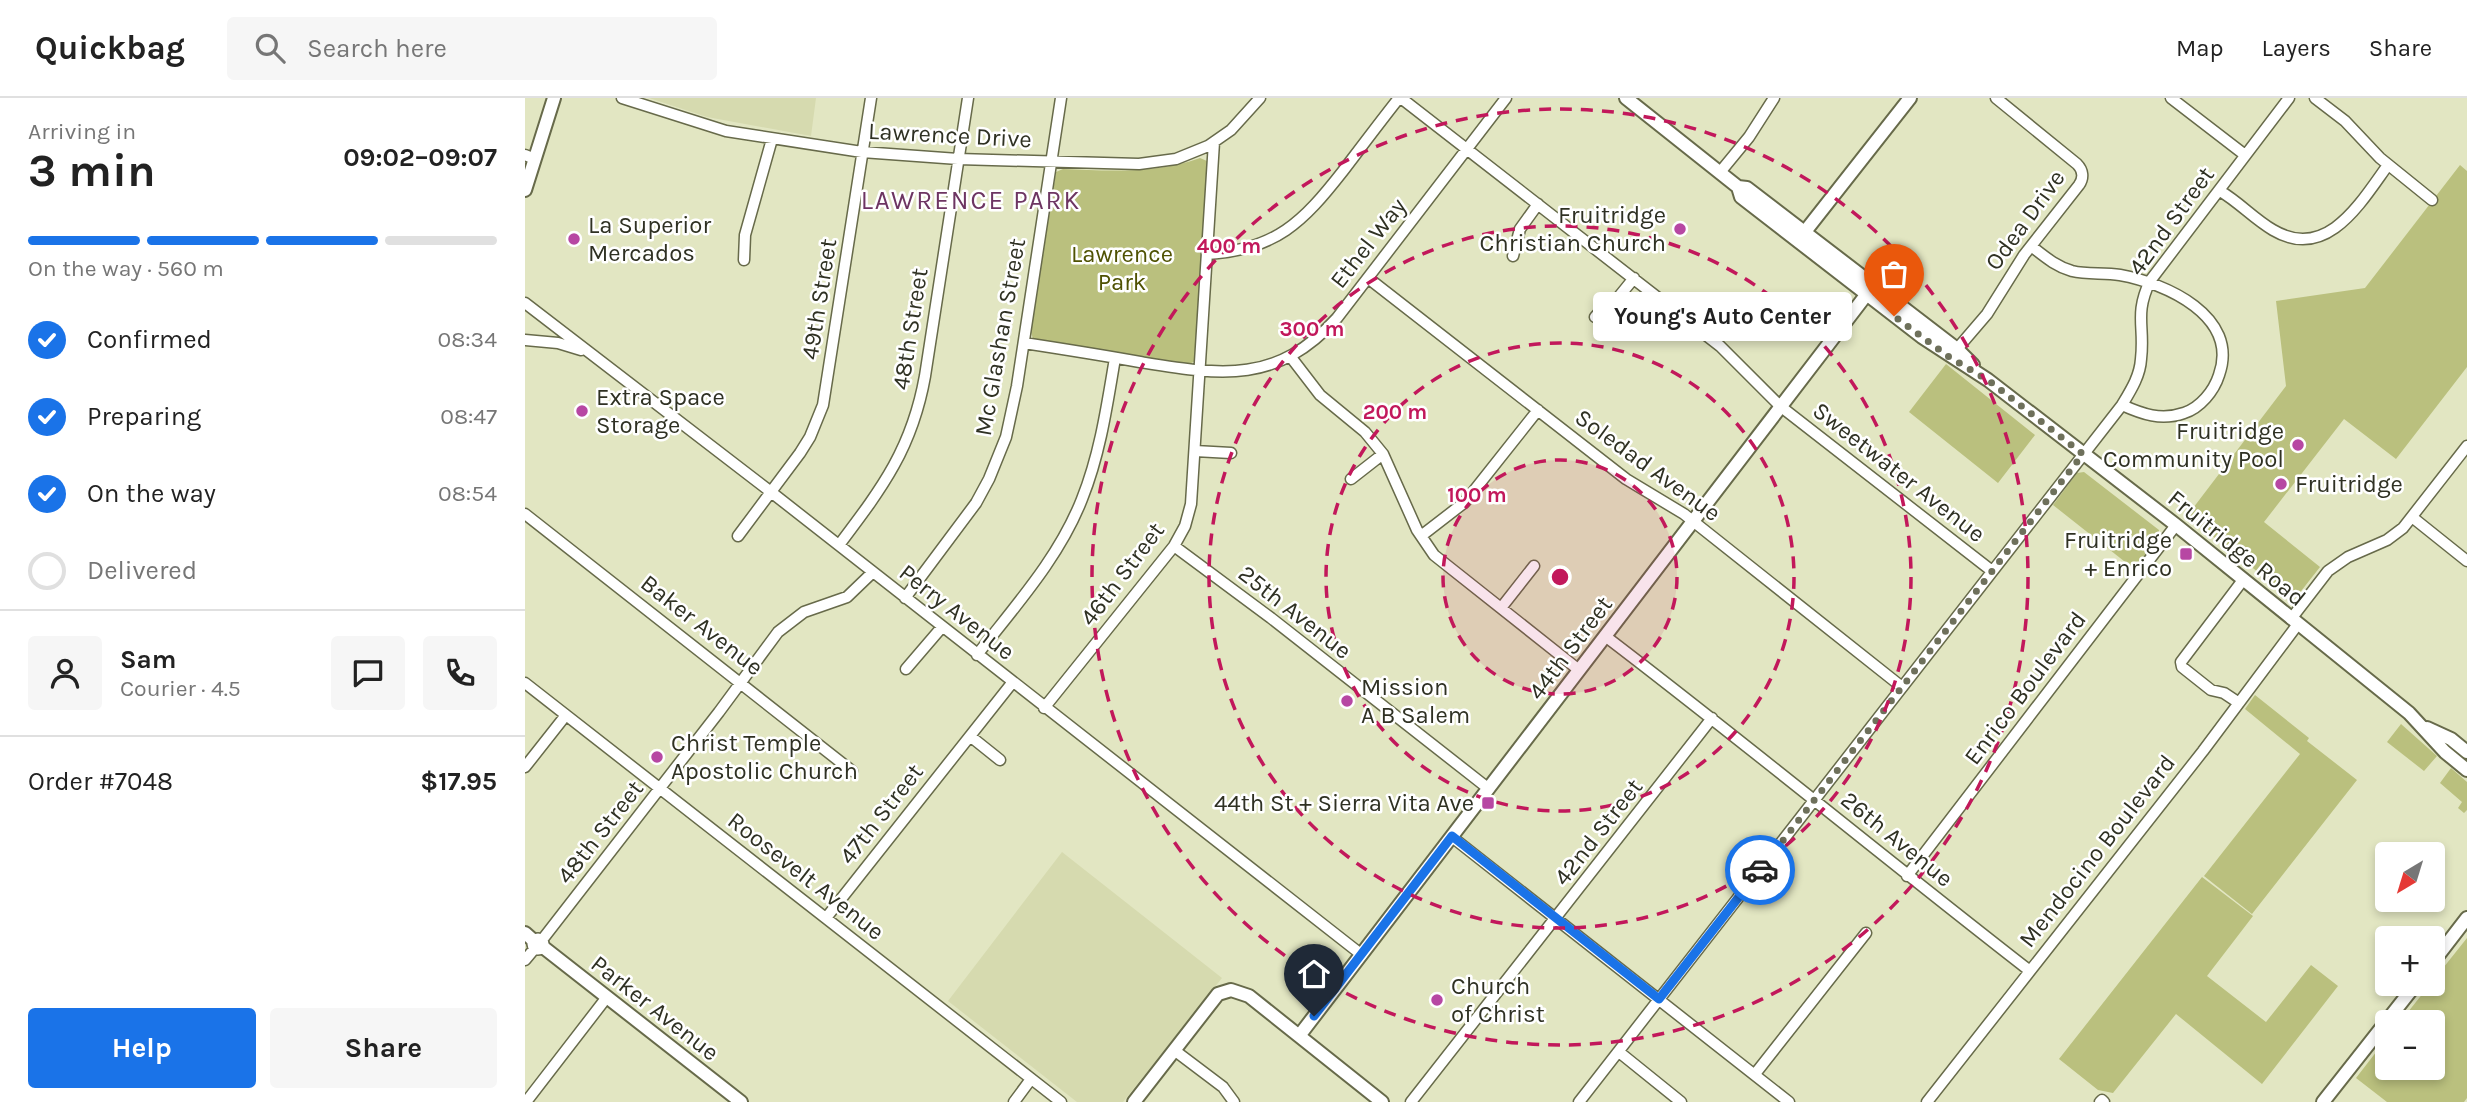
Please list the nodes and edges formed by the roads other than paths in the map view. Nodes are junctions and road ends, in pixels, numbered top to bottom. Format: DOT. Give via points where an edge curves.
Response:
graph roads {
  1 [pos="554,98"];
  2 [pos="622,98"];
  3 [pos="871,98"];
  4 [pos="968,98"];
  5 [pos="1061,98"];
  6 [pos="1260,98"];
  7 [pos="1400,98"];
  8 [pos="1506,98"];
  9 [pos="1774,98"];
  10 [pos="1910,98"];
  11 [pos="1996,98"];
  12 [pos="2171,98"];
  13 [pos="2289,98"];
  14 [pos="2315,98"];
  15 [pos="1635,101"];
  16 [pos="772,139"];
  17 [pos="1214,142"];
  18 [pos="1468,150"];
  19 [pos="862,152"];
  20 [pos="2245,155"];
  21 [pos="530,157"];
  22 [pos="958,159"];
  23 [pos="1051,162"];
  24 [pos="2388,165"];
  25 [pos="1721,171"];
  26 [pos="525,190"];
  27 [pos="2220,191"];
  28 [pos="2432,200"];
  29 [pos="1538,204"];
  30 [pos="1801,237"];
  31 [pos="2031,246"];
  32 [pos="1207,254"];
  33 [pos="1513,256"];
  34 [pos="744,260"];
  35 [pos="1367,278"];
  36 [pos="1634,278"];
  37 [pos="2150,281"];
  38 [pos="1870,290"];
  39 [pos="525,303"];
  40 [pos="1595,317"];
  41 [pos="525,340"];
  42 [pos="1024,343"];
  43 [pos="1957,349"];
  44 [pos="1290,356"];
  45 [pos="597,358"];
  46 [pos="1115,358"];
  47 [pos="1200,372"];
  48 [pos="1988,380"];
  49 [pos="2122,405"];
  50 [pos="1780,406"];
  51 [pos="1538,410"];
  52 [pos="2467,446"];
  53 [pos="1195,451"];
  54 [pos="1231,453"];
  55 [pos="1383,454"];
  56 [pos="2083,454"];
  57 [pos="1351,479"];
  58 [pos="771,492"];
  59 [pos="525,514"];
  60 [pos="2412,517"];
  61 [pos="1691,522"];
  62 [pos="2176,525"];
  63 [pos="738,536"];
  64 [pos="1421,536"];
  65 [pos="839,545"];
  66 [pos="1174,546"];
  67 [pos="2467,561"];
  68 [pos="1534,565"];
  69 [pos="1992,571"];
  70 [pos="873,572"];
  71 [pos="2243,580"];
  72 [pos="905,598"];
  73 [pos="1501,608"];
  74 [pos="2294,622"];
  75 [pos="942,627"];
  76 [pos="1605,636"];
  77 [pos="977,655"];
  78 [pos="906,668"];
  79 [pos="1579,670"];
  80 [pos="741,682"];
  81 [pos="525,683"];
  82 [pos="1012,683"];
  83 [pos="1902,687"];
  84 [pos="2239,703"];
  85 [pos="1044,708"];
  86 [pos="566,715"];
  87 [pos="1712,718"];
  88 [pos="2424,727"];
  89 [pos="970,736"];
  90 [pos="2467,752"];
  91 [pos="1000,760"];
  92 [pos="525,767"];
  93 [pos="2467,770"];
  94 [pos="852,771"];
  95 [pos="660,789"];
  96 [pos="1489,789"];
  97 [pos="1815,799"];
  98 [pos="1452,836"];
  99 [pos="1907,876"];
  100 [pos="826,918"];
  101 [pos="1557,918"];
  102 [pos="2467,918"];
  103 [pos="1866,933"];
  104 [pos="536,942"];
  105 [pos="2445,946"];
  106 [pos="1361,955"];
  107 [pos="525,960"];
  108 [pos="2030,971"];
  109 [pos="2407,996"];
  110 [pos="607,997"];
  111 [pos="1659,999"];
  112 [pos="1299,1036"];
  113 [pos="1174,1050"];
  114 [pos="1619,1052"];
  115 [pos="1755,1074"];
  116 [pos="1031,1079"];
  117 [pos="526,1102"];
  118 [pos="741,1102"];
  119 [pos="1014,1102"];
  120 [pos="1061,1102"];
  121 [pos="1134,1102"];
  122 [pos="1234,1102"];
  123 [pos="1382,1102"];
  124 [pos="1411,1102"];
  125 [pos="1579,1102"];
  126 [pos="1681,1102"];
  127 [pos="1789,1102"];
  128 [pos="1927,1102"];
  129 [pos="2323,1102"];
  1 -- 21 [label="street"];
  2 -- 16 [label="street, Lawrence Drive" via="707,126"];
  3 -- 19 [label="street, 49th Street"];
  4 -- 22 [label="street, 48th Street"];
  5 -- 23 [label="street, Mc Glashan Street"];
  6 -- 17 [label="street, Lawrence Drive"];
  7 -- 18 [label="street, Sweetwater Avenue"];
  7 -- 32 [label="street" via="1299,222 1256,247"];
  8 -- 18 [label="street, Ethel Way"];
  9 -- 25 [label="street"];
  10 -- 30 [label="street"];
  11 -- 31 [label="street, Odea Drive" via="2077,164 2083,174"];
  12 -- 20 [label="street"];
  13 -- 20 [label="street, 42nd Street"];
  14 -- 24 [label="street"];
  15 -- 25 [label="street, Fruitridge Road"];
  16 -- 19 [label="street, Lawrence Drive"];
  16 -- 34 [label="street" via="745,235"];
  17 -- 23 [label="street, Lawrence Drive" via="1159,163"];
  17 -- 32 [label="street, 46th Street"];
  18 -- 29 [label="street, Sweetwater Avenue"];
  18 -- 35 [label="street, Ethel Way"];
  19 -- 22 [label="street, Lawrence Drive"];
  19 -- 58 [label="street, 49th Street" via="823,405 810,437"];
  20 -- 27 [label="street, 42nd Street"];
  21 -- 26 [label="street"];
  22 -- 23 [label="street, Lawrence Drive"];
  22 -- 65 [label="street, 48th Street" via="915,419 892,472"];
  23 -- 42 [label="street, Mc Glashan Street"];
  24 -- 27 [label="street" via="2345,221 2313,237 2280,234"];
  24 -- 28 [label="street"];
  25 -- 30 [label="street, Fruitridge Road" via="1738,187 1741,197"];
  27 -- 37 [label="street, 42nd Street"];
  29 -- 33 [label="street" via="1520,229"];
  29 -- 36 [label="street, Sweetwater Avenue"];
  30 -- 38 [label="street, Fruitridge Road"];
  31 -- 37 [label="street" via="2068,270"];
  31 -- 43 [label="street, Odea Drive" via="1987,314"];
  32 -- 47 [label="street, 46th Street"];
  35 -- 44 [label="street, Ethel Way" via="1326,330"];
  35 -- 51 [label="street, Soledad Avenue"];
  36 -- 40 [label="street"];
  36 -- 50 [label="street, Sweetwater Avenue" via="1720,346"];
  37 -- 49 [label="street, 42nd Street" via="2140,313 2137,379"];
  37 -- 49 [label="street" via="2196,306 2209,320 2219,336 2221,370 2210,394 2181,414 2163,418"];
  38 -- 43 [label="street, Fruitridge Road"];
  38 -- 48 [label="street, Fruitridge Road" via="1949,357"];
  38 -- 50 [label="street, 44th Street"];
  39 -- 45 [label="street, Perry Avenue"];
  41 -- 45 [label="street" via="578,349"];
  42 -- 46 [label="street, Ethel Way"];
  42 -- 72 [label="street, Mc Glashan Street" via="1013,410 989,479 964,522"];
  43 -- 48 [label="street, Fruitridge Road"];
  44 -- 47 [label="street, Ethel Way" via="1253,369"];
  44 -- 55 [label="street" via="1320,395 1365,432"];
  45 -- 58 [label="street, Perry Avenue"];
  46 -- 47 [label="street, Ethel Way"];
  46 -- 77 [label="street" via="1097,457 1082,502 1044,569"];
  47 -- 53 [label="street, 46th Street"];
  48 -- 56 [label="street, Fruitridge Road"];
  49 -- 56 [label="street, 42nd Street"];
  50 -- 61 [label="street, 44th Street"];
  50 -- 69 [label="street, Sweetwater Avenue"];
  51 -- 61 [label="street, Soledad Avenue" via="1637,487"];
  51 -- 64 [label="street" via="1465,502"];
  52 -- 60 [label="street, Mendocino Boulevard"];
  53 -- 54 [label="street"];
  53 -- 66 [label="street, 46th Street" via="1191,504"];
  55 -- 57 [label="street"];
  55 -- 64 [label="street"];
  56 -- 62 [label="street, Fruitridge Road"];
  56 -- 69 [label="street, 42nd Street"];
  58 -- 63 [label="street, 49th Street"];
  58 -- 65 [label="street, Perry Avenue"];
  59 -- 80 [label="street, Baker Avenue"];
  60 -- 67 [label="street"];
  60 -- 74 [label="street, Mendocino Boulevard" via="2387,540 2328,571"];
  61 -- 76 [label="street, 44th Street"];
  61 -- 83 [label="street, Soledad Avenue"];
  62 -- 71 [label="street, Fruitridge Road"];
  62 -- 99 [label="street, Enrico Boulevard"];
  64 -- 73 [label="street" via="1441,562"];
  65 -- 70 [label="street, Perry Avenue"];
  66 -- 85 [label="street, 46th Street"];
  66 -- 96 [label="street, 25th Avenue"];
  68 -- 73 [label="street"];
  69 -- 83 [label="street, 42nd Street"];
  70 -- 72 [label="street, Perry Avenue"];
  70 -- 80 [label="street, 48th Street" via="847,597 804,612 786,624"];
  71 -- 74 [label="street, Fruitridge Road"];
  71 -- 84 [label="street" via="2181,662 2211,690"];
  72 -- 75 [label="street, Perry Avenue"];
  73 -- 79 [label="street"];
  74 -- 84 [label="street, Mendocino Boulevard"];
  74 -- 88 [label="street, Fruitridge Road"];
  75 -- 77 [label="street, Perry Avenue"];
  75 -- 78 [label="street"];
  76 -- 79 [label="street, 44th Street"];
  76 -- 87 [label="street, 26th Avenue"];
  77 -- 82 [label="street, Perry Avenue"];
  79 -- 96 [label="street, 44th Street"];
  80 -- 94 [label="street, Baker Avenue"];
  80 -- 95 [label="street, 48th Street"];
  81 -- 86 [label="street, Roosevelt Avenue"];
  82 -- 85 [label="street, Perry Avenue"];
  82 -- 89 [label="street, 47th Street"];
  83 -- 97 [label="street, 42nd Street"];
  84 -- 108 [label="street, Mendocino Boulevard"];
  85 -- 106 [label="street, Perry Avenue"];
  86 -- 92 [label="street"];
  86 -- 95 [label="street, Roosevelt Avenue"];
  87 -- 97 [label="street, 26th Avenue"];
  87 -- 101 [label="street, 42nd Street"];
  88 -- 90 [label="street, Fruitridge Road"];
  88 -- 93 [label="street, Fruitridge Road"];
  89 -- 91 [label="street"];
  89 -- 100 [label="street, 47th Street"];
  95 -- 100 [label="street, Roosevelt Avenue"];
  95 -- 104 [label="street, 48th Street"];
  96 -- 98 [label="street, 44th Street"];
  97 -- 99 [label="street, 26th Avenue"];
  97 -- 111 [label="street, 42nd Street"];
  98 -- 101 [label="street"];
  98 -- 106 [label="street, 44th Street"];
  99 -- 108 [label="street, 26th Avenue"];
  100 -- 116 [label="street, Roosevelt Avenue"];
  101 -- 111 [label="street"];
  101 -- 124 [label="street, 42nd Street"];
  102 -- 105 [label="street"];
  103 -- 115 [label="street"];
  104 -- 107 [label="street, 48th Street"];
  104 -- 110 [label="street, Parker Avenue"];
  106 -- 112 [label="street, 44th Street"];
  108 -- 128 [label="street, Mendocino Boulevard"];
  109 -- 129 [label="street"];
  110 -- 117 [label="street"];
  110 -- 118 [label="street, Parker Avenue"];
  111 -- 114 [label="street, 42nd Street"];
  111 -- 115 [label="street"];
  112 -- 113 [label="street" via="1249,996 1231,990 1218,994"];
  112 -- 123 [label="street"];
  113 -- 121 [label="street"];
  113 -- 122 [label="street" via="1223,1087"];
  114 -- 125 [label="street, 42nd Street"];
  114 -- 126 [label="street"];
  115 -- 127 [label="street"];
  116 -- 119 [label="street"];
  116 -- 120 [label="street, Roosevelt Avenue"];
}
